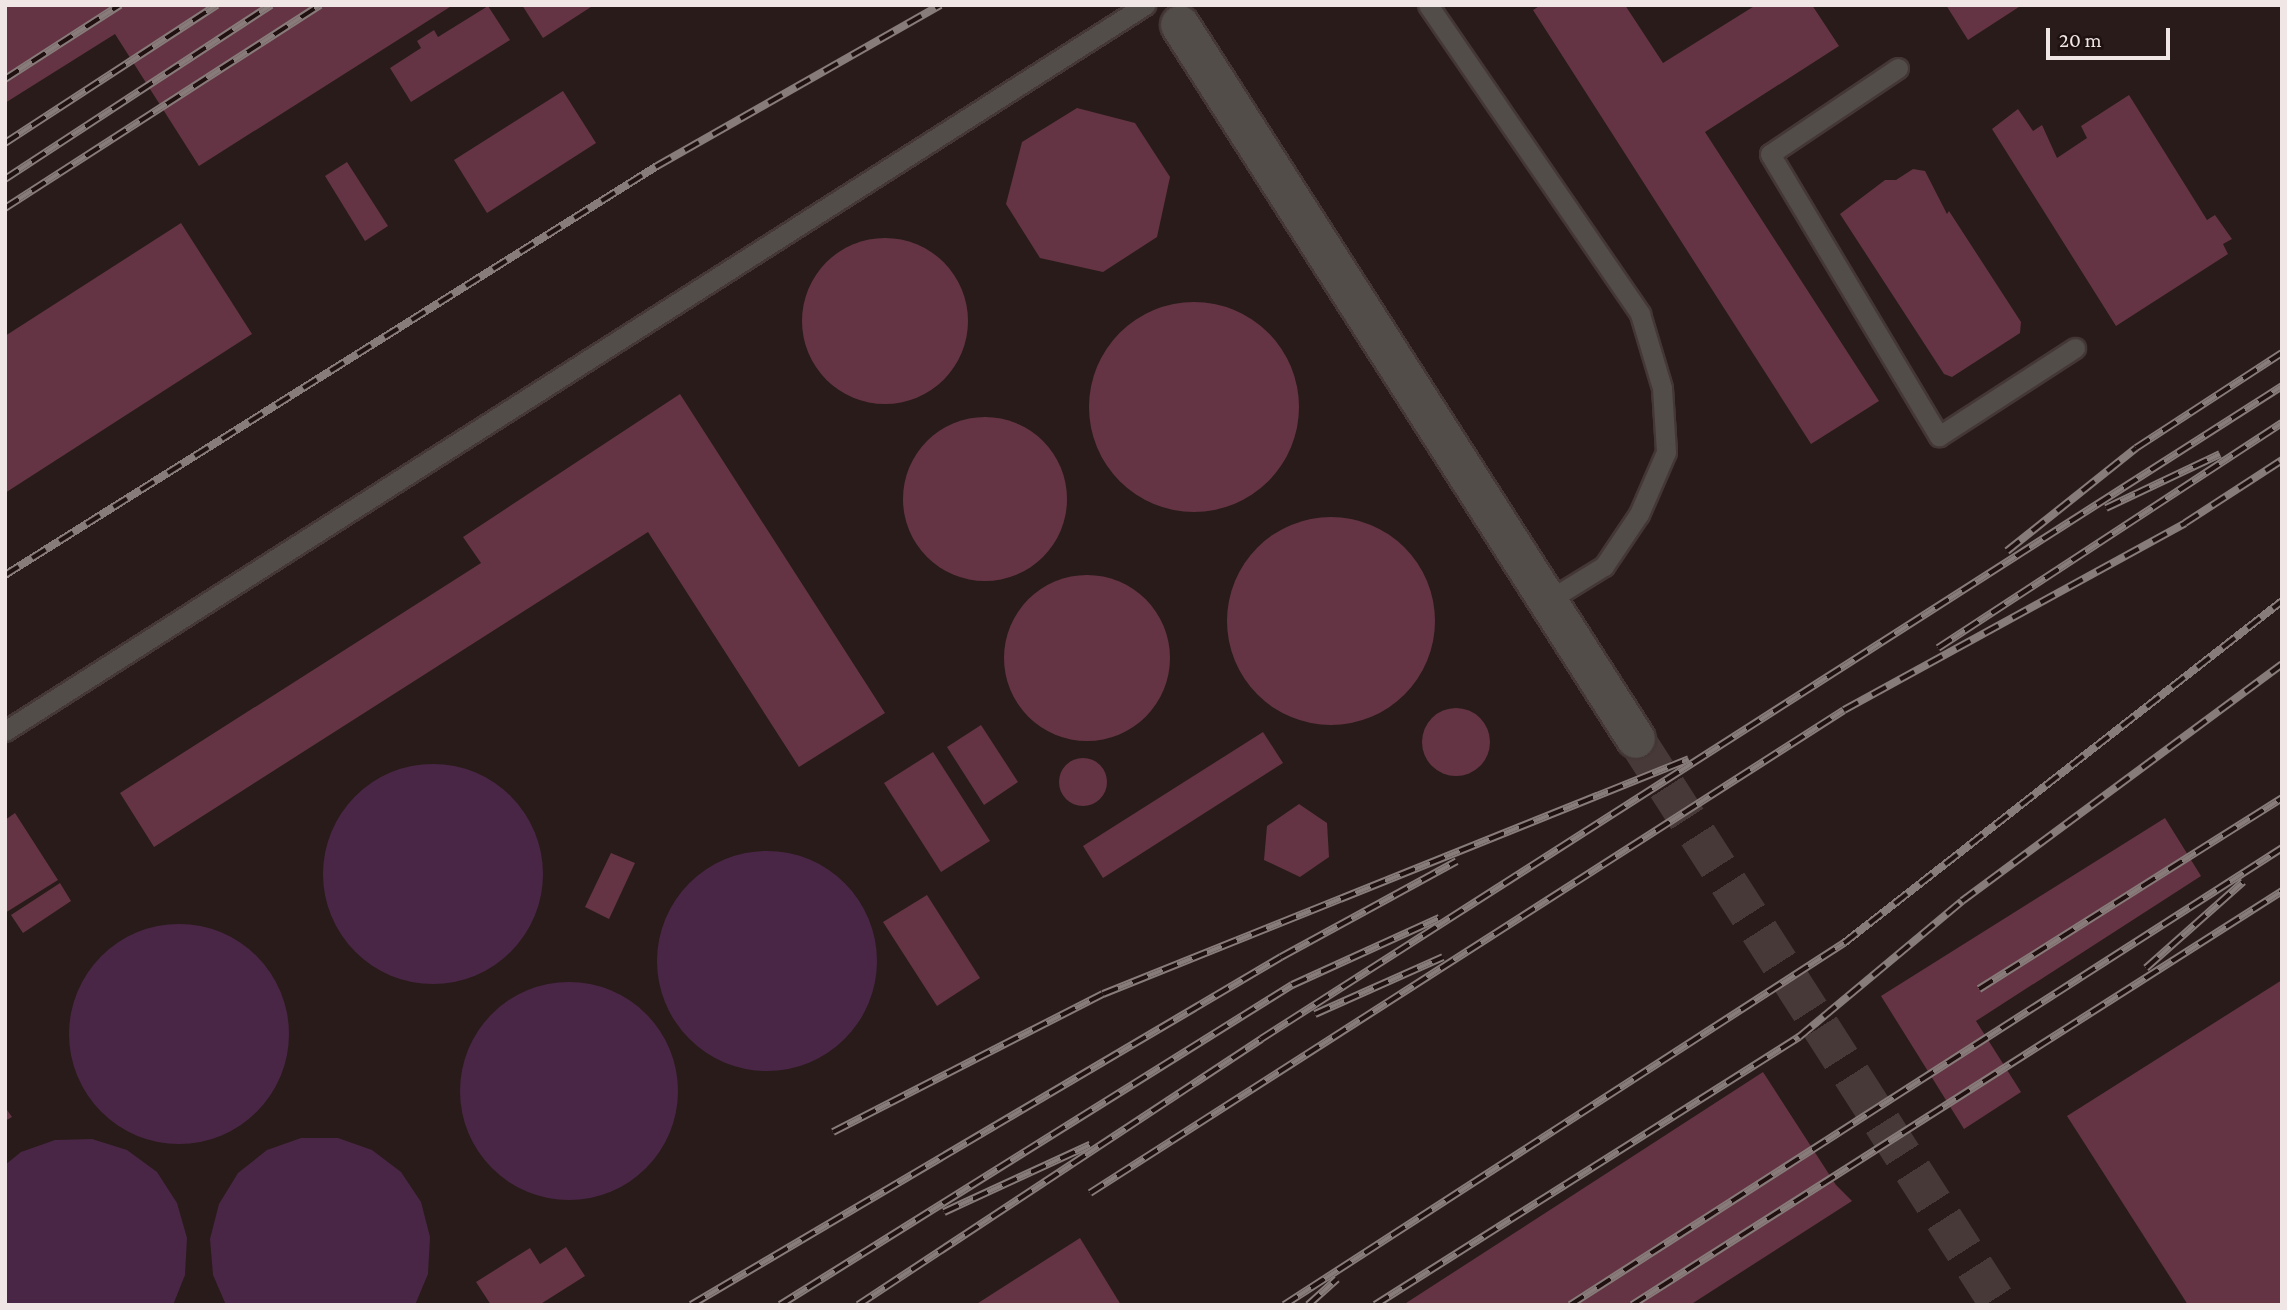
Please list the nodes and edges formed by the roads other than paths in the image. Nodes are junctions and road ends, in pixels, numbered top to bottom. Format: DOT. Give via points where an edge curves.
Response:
graph roads {
  1 [pos="1145,5"];
  2 [pos="1428,5"];
  3 [pos="1180,25"];
  4 [pos="1898,68"];
  5 [pos="2075,348"];
  6 [pos="1549,600"];
  7 [pos="5,732"];
  8 [pos="1636,739"];
  1 -- 7 [label="lane"];
  2 -- 6 [label="lane" via="1640,314 1662,388 1666,452 1639,514 1604,566"];
  3 -- 6 [label="street"];
  4 -- 5 [label="lane" via="1770,154 1939,436"];
  6 -- 8 [label="street"];
}
